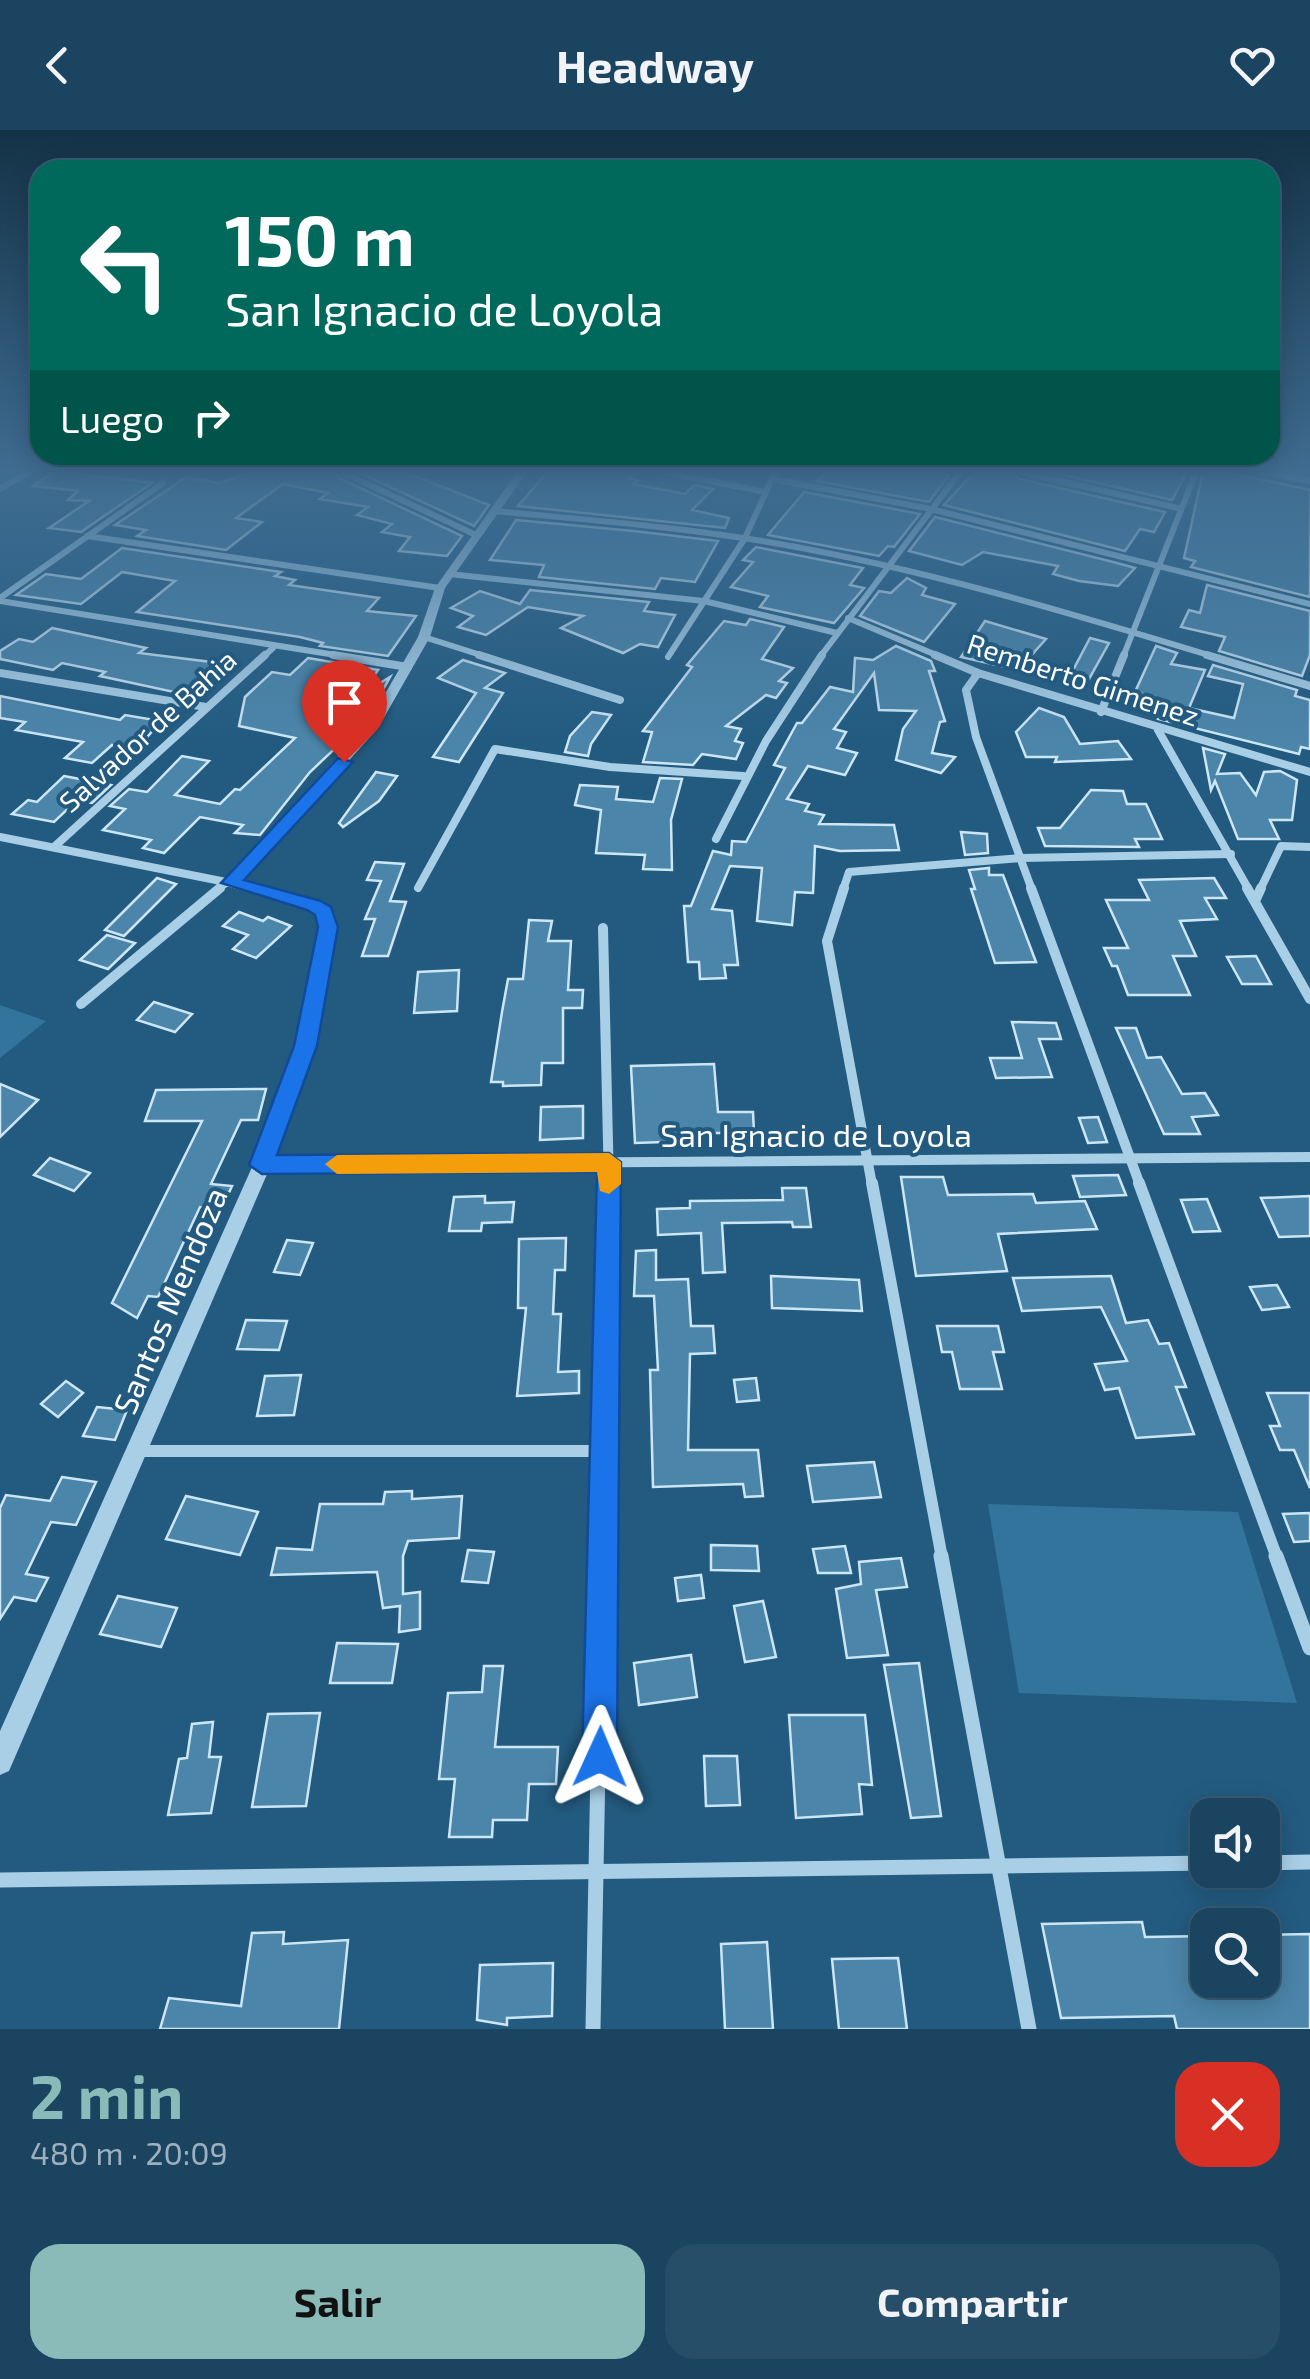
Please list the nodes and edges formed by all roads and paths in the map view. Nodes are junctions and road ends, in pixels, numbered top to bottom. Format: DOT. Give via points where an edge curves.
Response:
graph roads {
  1 [pos="52,561"];
  2 [pos="254,561"];
  3 [pos="458,561"];
  4 [pos="730,561"];
  5 [pos="860,561"];
  6 [pos="892,561"];
  7 [pos="1138,561"];
  8 [pos="1158,561"];
  9 [pos="1156,565"];
  10 [pos="888,566"];
  11 [pos="449,574"];
  12 [pos="440,588"];
  13 [pos="0,599"];
  14 [pos="704,601"];
  15 [pos="1310,604"];
  16 [pos="848,618"];
  17 [pos="837,632"];
  18 [pos="1129,632"];
  19 [pos="424,638"];
  20 [pos="273,648"];
  21 [pos="668,656"];
  22 [pos="408,667"];
  23 [pos="0,673"];
  24 [pos="978,673"];
  25 [pos="1310,686"];
  26 [pos="620,700"];
  27 [pos="206,708"];
  28 [pos="1101,712"];
  29 [pos="1158,729"];
  30 [pos="1310,772"];
  31 [pos="743,776"];
  32 [pos="0,837"];
  33 [pos="716,840"];
  34 [pos="1310,847"];
  35 [pos="54,848"];
  36 [pos="1231,854"];
  37 [pos="1020,858"];
  38 [pos="229,882"];
  39 [pos="418,888"];
  40 [pos="1256,900"];
  41 [pos="603,928"];
  42 [pos="1310,999"];
  43 [pos="81,1004"];
  44 [pos="1310,1156"];
  45 [pos="1132,1158"];
  46 [pos="871,1161"];
  47 [pos="609,1162"];
  48 [pos="262,1165"];
  49 [pos="140,1451"];
  50 [pos="606,1451"];
  51 [pos="1310,1648"];
  52 [pos="0,1762"];
  53 [pos="1280,1862"];
  54 [pos="1310,1862"];
  55 [pos="1190,1863"];
  56 [pos="1001,1866"];
  57 [pos="597,1872"];
  58 [pos="0,1880"];
  59 [pos="593,2029"];
  60 [pos="1029,2029"];
  1 -- 13 [label="street"];
  2 -- 12 [label="street"];
  3 -- 11 [label="street"];
  4 -- 14 [label="street"];
  5 -- 10 [label="street"];
  6 -- 10 [label="street"];
  7 -- 9 [label="street"];
  8 -- 9 [label="street"];
  9 -- 15 [label="street"];
  9 -- 18 [label="street"];
  10 -- 16 [label="street"];
  10 -- 18 [label="street"];
  11 -- 12 [label="street"];
  11 -- 14 [label="street"];
  12 -- 19 [label="street"];
  13 -- 20 [label="street"];
  14 -- 17 [label="street"];
  14 -- 21 [label="street"];
  16 -- 17 [label="street"];
  16 -- 24 [label="street, Remberto Gimenez"];
  17 -- 31 [label="street"];
  18 -- 25 [label="street"];
  18 -- 28 [label="street"];
  19 -- 22 [label="street"];
  19 -- 26 [label="street"];
  20 -- 22 [label="street"];
  20 -- 27 [label="street, Salvador de Bahia"];
  22 -- 38 [label="street" via="344,762"];
  23 -- 27 [label="street"];
  24 -- 28 [label="street, Remberto Gimenez"];
  24 -- 37 [label="street" via="968,681 966,705"];
  27 -- 35 [label="street, Salvador de Bahia"];
  28 -- 29 [label="street, Remberto Gimenez"];
  29 -- 30 [label="street, Remberto Gimenez"];
  29 -- 36 [label="street"];
  31 -- 33 [label="street"];
  31 -- 39 [label="street" via="493,750"];
  32 -- 35 [label="street"];
  34 -- 40 [label="street" via="1282,846"];
  35 -- 38 [label="street"];
  36 -- 37 [label="street"];
  36 -- 40 [label="street"];
  37 -- 45 [label="street"];
  37 -- 46 [label="street" via="846,875 827,941"];
  38 -- 43 [label="street"];
  38 -- 48 [label="street, Santos Mendoza" via="314,906 328,927 306,1046"];
  40 -- 42 [label="street"];
  41 -- 47 [label="street"];
  44 -- 45 [label="street, San Ignacio de Loyola"];
  45 -- 46 [label="street, San Ignacio de Loyola"];
  45 -- 51 [label="street"];
  46 -- 47 [label="street, San Ignacio de Loyola"];
  46 -- 56 [label="street"];
  47 -- 48 [label="street, San Ignacio de Loyola"];
  47 -- 50 [label="street"];
  48 -- 49 [label="street, Santos Mendoza"];
  49 -- 50 [label="street"];
  49 -- 52 [label="street, Santos Mendoza"];
  50 -- 57 [label="street"];
  53 -- 54 [label="street"];
  55 -- 56 [label="street"];
  56 -- 57 [label="street"];
  56 -- 60 [label="street"];
  57 -- 58 [label="street"];
  57 -- 59 [label="street"];
}
